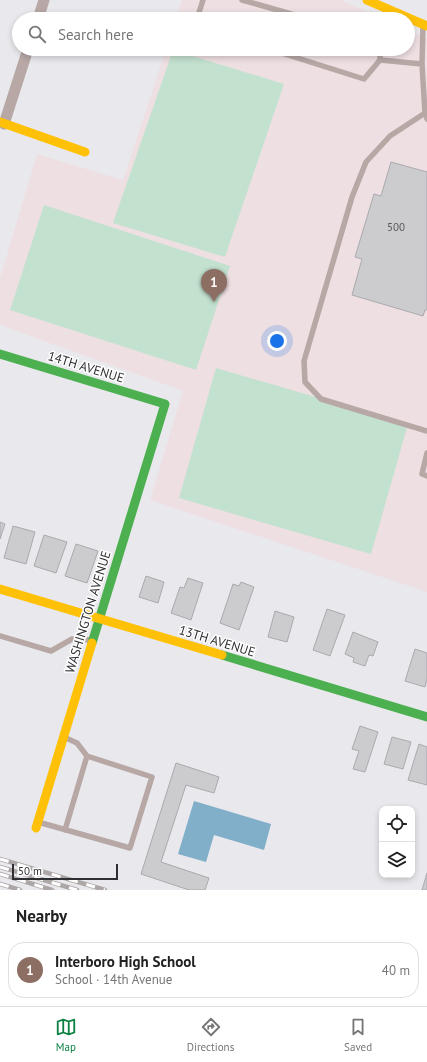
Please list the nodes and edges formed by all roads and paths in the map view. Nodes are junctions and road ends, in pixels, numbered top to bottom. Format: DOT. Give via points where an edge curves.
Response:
graph roads {
  1 [pos="44,0"];
  2 [pos="203,0"];
  3 [pos="242,0"];
  4 [pos="367,0"];
  5 [pos="40,12"];
  6 [pos="199,12"];
  7 [pos="281,12"];
  8 [pos="395,12"];
  9 [pos="415,21"];
  10 [pos="425,25"];
  11 [pos="26,56"];
  12 [pos="300,56"];
  13 [pos="380,56"];
  14 [pos="380,60"];
  15 [pos="422,64"];
  16 [pos="426,116"];
  17 [pos="2,123"];
  18 [pos="85,152"];
  19 [pos="0,354"];
  20 [pos="165,404"];
  21 [pos="427,431"];
  22 [pos="427,453"];
  23 [pos="427,476"];
  24 [pos="0,590"];
  25 [pos="99,619"];
  26 [pos="0,636"];
  27 [pos="93,640"];
  28 [pos="427,717"];
  29 [pos="64,737"];
  30 [pos="87,756"];
  31 [pos="37,825"];
  32 [pos="65,830"];
  1 -- 5 [label="street"];
  2 -- 6 [label="lane"];
  3 -- 7 [label="lane"];
  4 -- 8 [label="street"];
  9 -- 10 [label="street"];
  10 -- 15 [label="lane"];
  11 -- 17 [label="street"];
  12 -- 14 [label="lane" via="364,79"];
  13 -- 14 [label="lane"];
  14 -- 15 [label="lane"];
  15 -- 16 [label="lane"];
  16 -- 21 [label="lane" via="390,136 366,162 352,197 304,361 305,382 321,399"];
  17 -- 18 [label="street"];
  19 -- 20 [label="street, 14TH AVENUE"];
  20 -- 25 [label="street, WASHINGTON AVENUE"];
  22 -- 23 [label="lane" via="422,474"];
  24 -- 25 [label="street, 13TH AVENUE"];
  25 -- 27 [label="street, WASHINGTON AVENUE"];
  25 -- 28 [label="street, 13TH AVENUE"];
  26 -- 27 [label="lane" via="51,652 72,639"];
  27 -- 29 [label="street, WASHINGTON AVENUE"];
  29 -- 30 [label="lane" via="77,743"];
  29 -- 31 [label="street, WASHINGTON AVENUE"];
  30 -- 32 [label="lane"];
  30 -- 32 [label="lane" via="152,777 146,799 130,848"];
  31 -- 32 [label="lane"];
}
